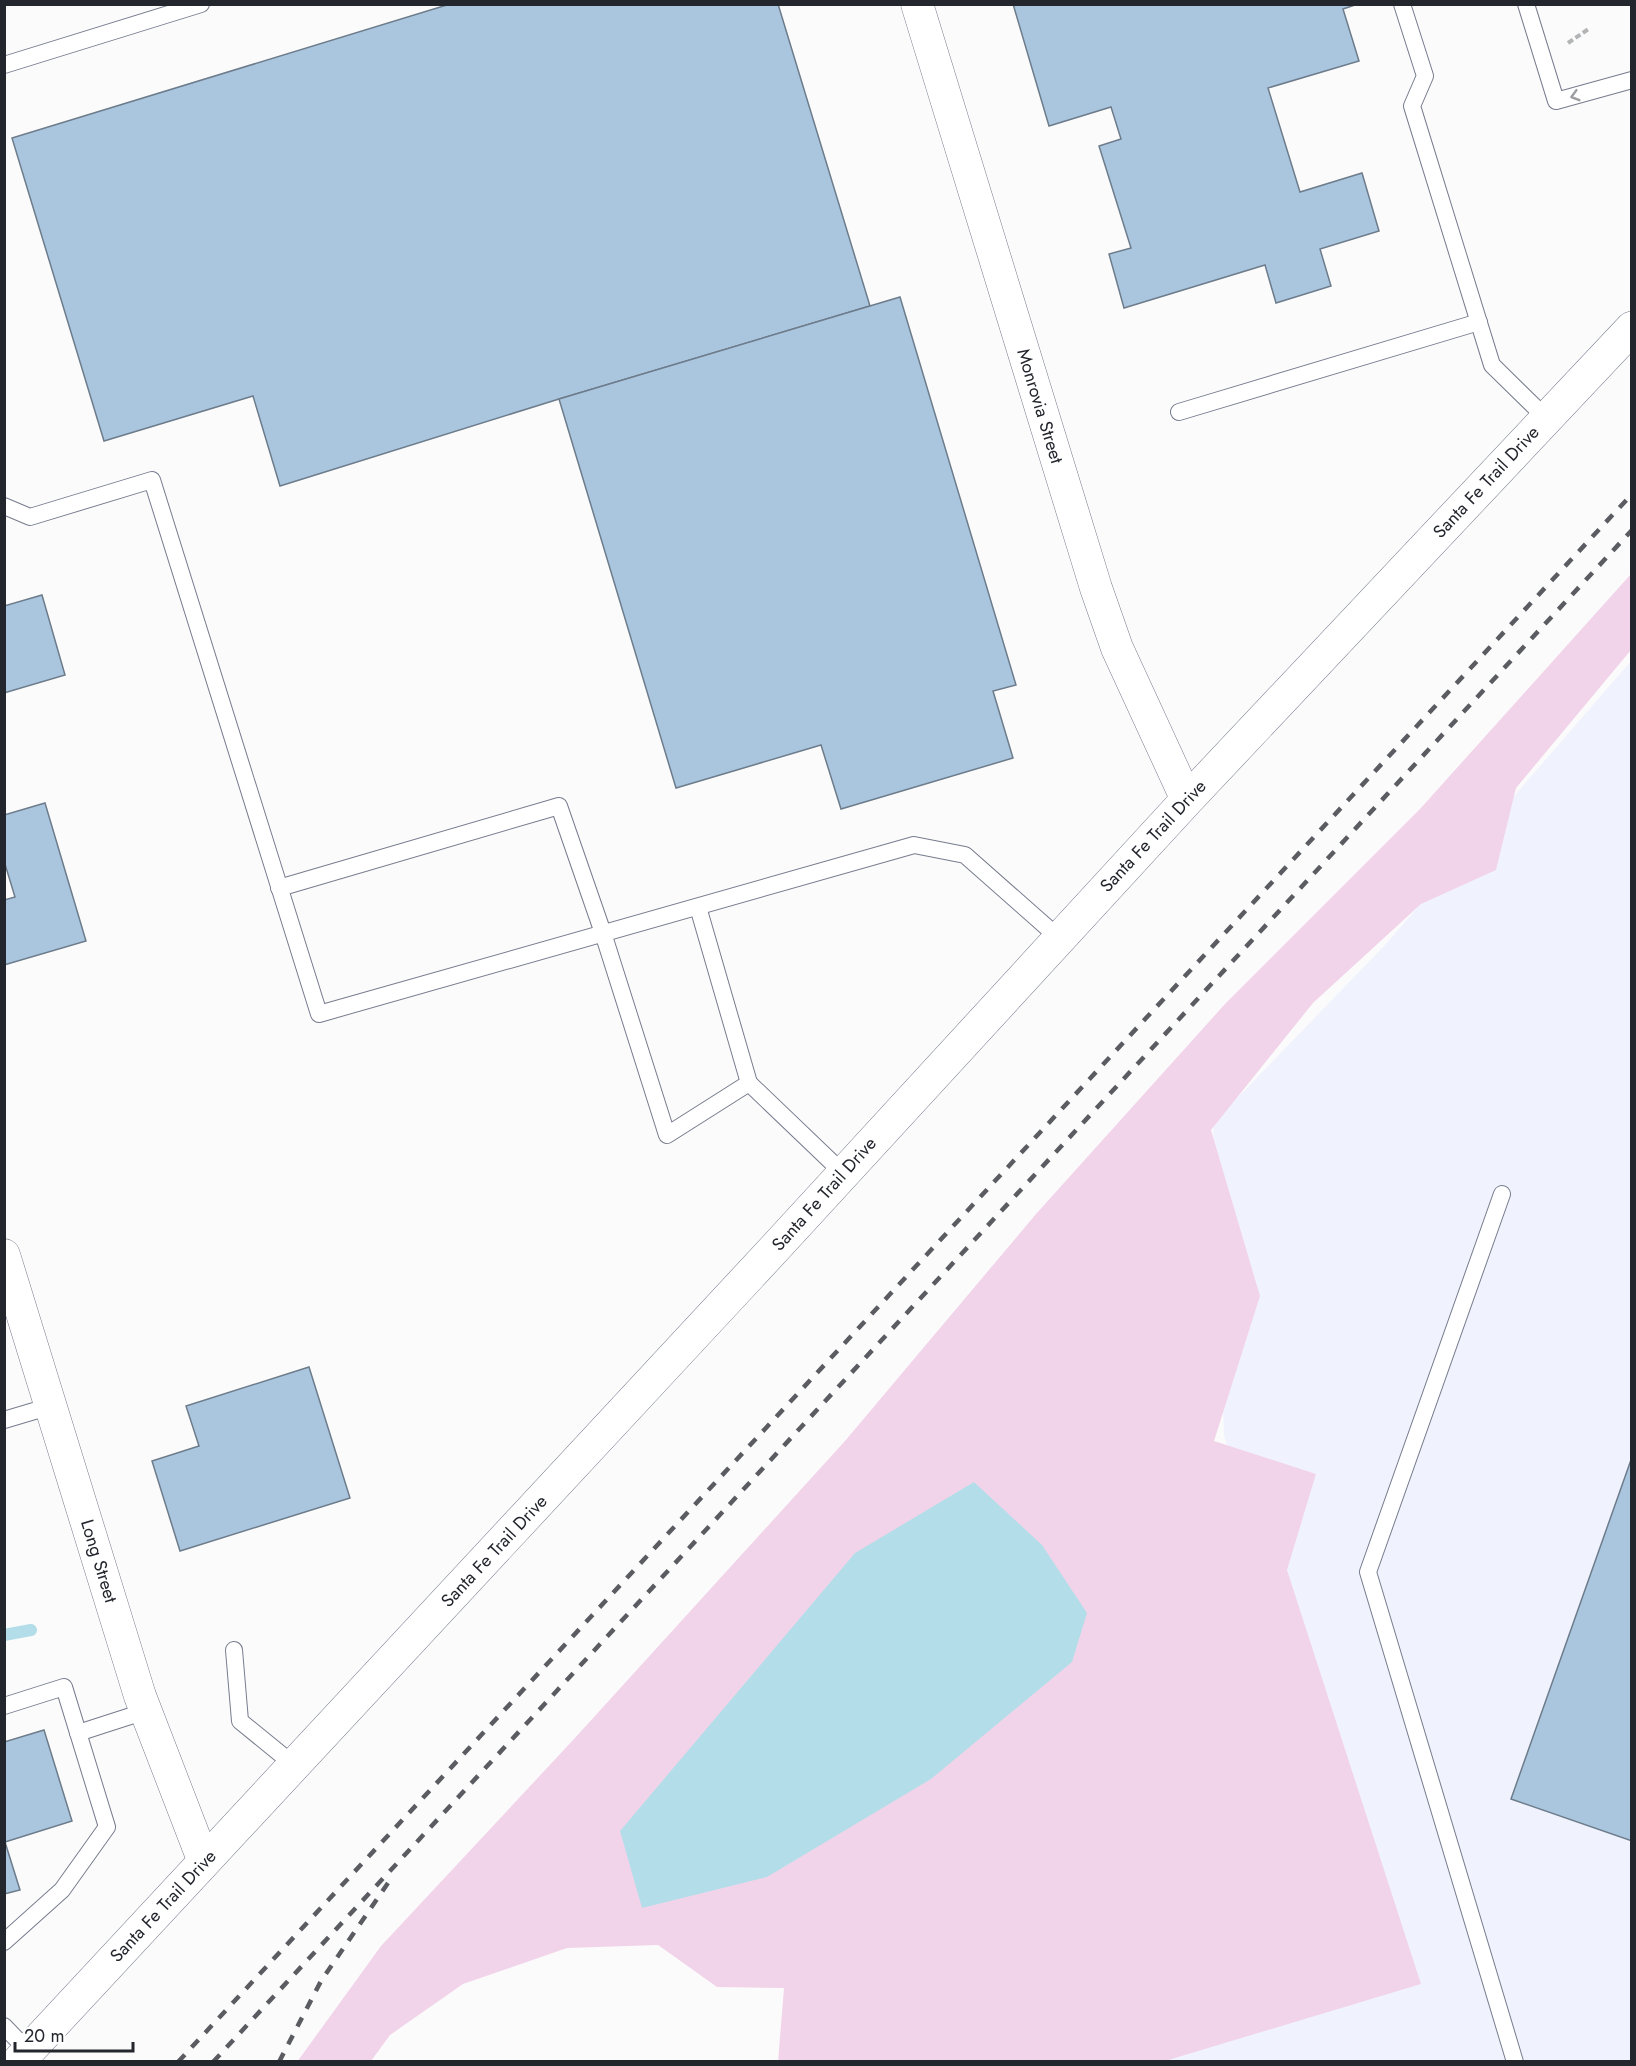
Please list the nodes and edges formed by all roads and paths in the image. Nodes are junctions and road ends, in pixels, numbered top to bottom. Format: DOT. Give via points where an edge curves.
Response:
graph roads {
  1 [pos="201,4"];
  2 [pos="917,4"];
  3 [pos="1402,4"];
  4 [pos="1526,4"];
  5 [pos="1590,28"];
  6 [pos="1561,48"];
  7 [pos="4,65"];
  8 [pos="1632,80"];
  9 [pos="1479,322"];
  10 [pos="1632,328"];
  11 [pos="1179,412"];
  12 [pos="1546,418"];
  13 [pos="4,506"];
  14 [pos="1187,800"];
  15 [pos="279,888"];
  16 [pos="698,907"];
  17 [pos="603,933"];
  18 [pos="1059,938"];
  19 [pos="749,1083"];
  20 [pos="843,1173"];
  21 [pos="1502,1194"];
  22 [pos="4,1255"];
  23 [pos="51,1406"];
  24 [pos="4,1420"];
  25 [pos="234,1650"];
  26 [pos="4,1706"];
  27 [pos="146,1711"];
  28 [pos="78,1732"];
  29 [pos="294,1766"];
  30 [pos="204,1862"];
  31 [pos="4,1942"];
  32 [pos="4,2026"];
  33 [pos="23,2056"];
  34 [pos="1515,2061"];
  1 -- 7 [label="lane"];
  2 -- 14 [label="street, Monrovia Street" via="1096,588 1117,648"];
  3 -- 9 [label="lane" via="1425,76 1412,106"];
  8 -- 4 [label="lane, one-way" via="1556,101"];
  5 -- 6 [label="path"];
  9 -- 11 [label="lane"];
  9 -- 12 [label="lane" via="1492,365"];
  10 -- 12 [label="main road, Santa Fe Trail Drive"];
  12 -- 14 [label="main road, Santa Fe Trail Drive"];
  13 -- 15 [label="lane" via="30,517 152,480"];
  14 -- 18 [label="main road, Santa Fe Trail Drive"];
  15 -- 17 [label="lane" via="559,806"];
  15 -- 17 [label="lane" via="319,1014"];
  16 -- 17 [label="lane"];
  16 -- 18 [label="lane" via="914,845 965,855"];
  16 -- 19 [label="lane"];
  17 -- 19 [label="lane" via="667,1135"];
  18 -- 20 [label="main road, Santa Fe Trail Drive"];
  19 -- 20 [label="lane"];
  20 -- 29 [label="main road, Santa Fe Trail Drive"];
  21 -- 34 [label="lane" via="1368,1572"];
  22 -- 23 [label="street, Long Street"];
  23 -- 24 [label="lane"];
  23 -- 27 [label="street, Long Street"];
  25 -- 29 [label="lane" via="240,1721"];
  26 -- 28 [label="lane" via="64,1687"];
  27 -- 28 [label="lane"];
  27 -- 30 [label="street, Long Street"];
  28 -- 31 [label="lane" via="107,1827 62,1890"];
  29 -- 30 [label="main road, Santa Fe Trail Drive"];
  30 -- 33 [label="main road, Santa Fe Trail Drive"];
  32 -- 33 [label="lane"];
}
